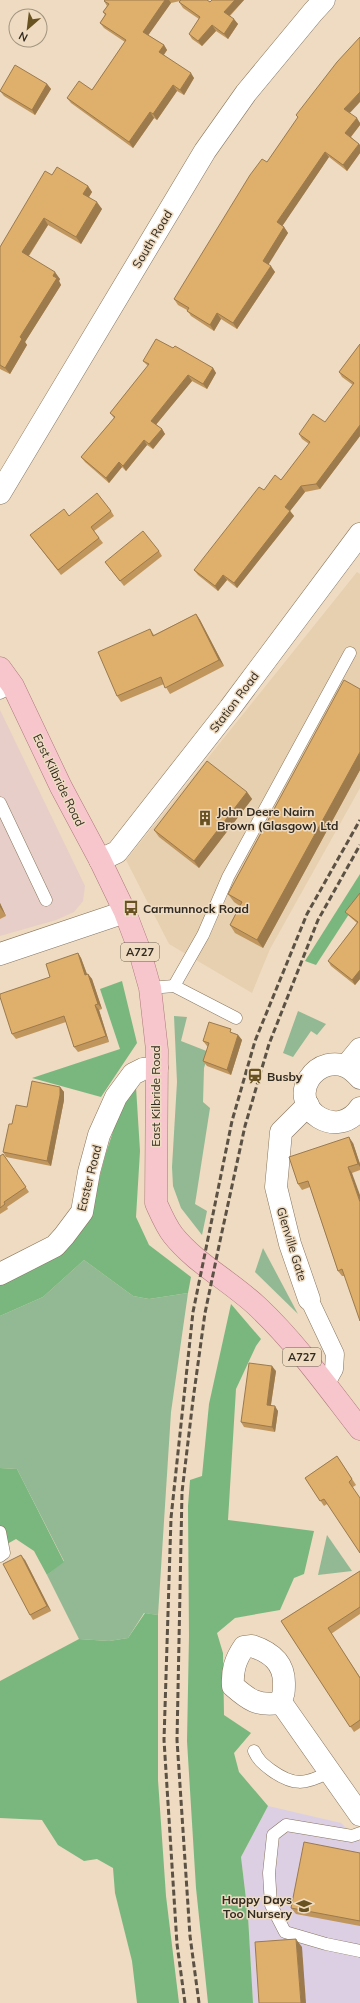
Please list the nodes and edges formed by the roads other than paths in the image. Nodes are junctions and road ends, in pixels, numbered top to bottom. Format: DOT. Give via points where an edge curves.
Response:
graph roads {
  1 [pos="324,0"];
  2 [pos="0,493"];
  3 [pos="360,534"];
  4 [pos="350,653"];
  5 [pos="0,668"];
  6 [pos="7,690"];
  7 [pos="0,803"];
  8 [pos="100,860"];
  9 [pos="46,900"];
  10 [pos="125,912"];
  11 [pos="0,954"];
  12 [pos="174,986"];
  13 [pos="150,988"];
  14 [pos="236,1018"];
  15 [pos="360,1049"];
  16 [pos="157,1068"];
  17 [pos="353,1072"];
  18 [pos="308,1106"];
  19 [pos="359,1113"];
  20 [pos="0,1274"];
  21 [pos="309,1299"];
  22 [pos="325,1385"];
  23 [pos="360,1429"];
  24 [pos="0,1532"];
  25 [pos="0,1556"];
  26 [pos="280,1701"];
  27 [pos="254,1751"];
  28 [pos="329,1772"];
  29 [pos="360,1815"];
  30 [pos="360,1833"];
  31 [pos="360,1951"];
  1 -- 2 [label="street, South Road" via="246,93 205,151"];
  3 -- 8 [label="street, Station Road" via="230,708 117,852"];
  4 -- 12 [label="lane" via="228,877 202,935"];
  5 -- 6 [label="main road, East Kilbride Road / A727"];
  6 -- 8 [label="main road, East Kilbride Road / A727"];
  7 -- 9 [label="lane"];
  8 -- 10 [label="main road, East Kilbride Road / A727"];
  10 -- 11 [label="street"];
  10 -- 13 [label="main road, East Kilbride Road / A727"];
  12 -- 13 [label="lane"];
  12 -- 14 [label="lane"];
  13 -- 16 [label="main road, East Kilbride Road / A727"];
  15 -- 17 [label="street"];
  16 -- 20 [label="street, Easter Road" via="143,1069 133,1074 116,1098 99,1135 82,1212 64,1236 55,1246"];
  16 -- 22 [label="main road, East Kilbride Road / A727" via="156,1203 164,1220 173,1235 193,1255 260,1308"];
  17 -- 18 [label="street" via="334,1064 323,1066 313,1073 307,1082 305,1094"];
  18 -- 19 [label="street" via="321,1119 330,1122 340,1122"];
  18 -- 21 [label="street, Glenville Gate" via="281,1132 276,1187 290,1244"];
  21 -- 22 [label="street, Glenville Gate" via="335,1354 334,1369"];
  22 -- 23 [label="main road, East Kilbride Road / A727"];
  24 -- 25 [label="lane" via="4,1553"];
  26 -- 28 [label="street"];
  27 -- 28 [label="lane" via="259,1761 283,1779 293,1782 313,1781"];
  28 -- 29 [label="street"];
  30 -- 31 [label="lane" via="352,1836 286,1825 273,1835 269,1873 271,1905 285,1932"];
}
